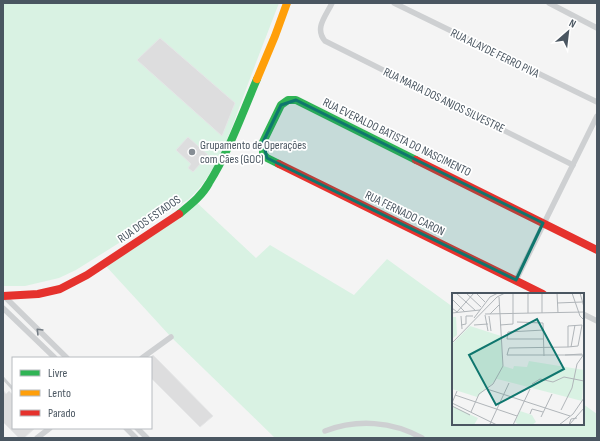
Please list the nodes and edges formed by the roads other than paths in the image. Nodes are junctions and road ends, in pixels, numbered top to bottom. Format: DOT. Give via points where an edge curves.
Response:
graph roads {
  1 [pos="287,3"];
  2 [pos="332,3"];
  3 [pos="394,3"];
  4 [pos="549,3"];
  5 [pos="597,28"];
  6 [pos="597,102"];
  7 [pos="597,116"];
  8 [pos="262,147"];
  9 [pos="573,164"];
  10 [pos="543,223"];
  11 [pos="597,250"];
  12 [pos="516,280"];
  13 [pos="541,293"];
  14 [pos="4,296"];
  15 [pos="3,308"];
  16 [pos="584,314"];
  17 [pos="597,321"];
  18 [pos="170,337"];
  19 [pos="54,357"];
  20 [pos="66,357"];
  21 [pos="143,357"];
  22 [pos="3,378"];
  23 [pos="12,388"];
  24 [pos="49,429"];
  25 [pos="127,429"];
  26 [pos="138,429"];
  27 [pos="325,430"];
  28 [pos="37,438"];
  29 [pos="136,438"];
  30 [pos="147,438"];
  31 [pos="422,438"];
  1 -- 14 [label="street, RUA DOS ESTADOS" via="225,153 209,184 195,201 176,217 87,275 60,289 38,294"];
  2 -- 9 [label="street, RUA MARIA DOS ANJOS SILVESTRE" via="320,28 325,41"];
  3 -- 6 [label="street, RUA ALAYDE FERRO PIVA"];
  4 -- 5 [label="street"];
  7 -- 9 [label="street"];
  8 -- 10 [label="street, RUA EVERALDO BATISTA DO NASCIMENTO" via="281,105 288,100 296,100"];
  8 -- 12 [label="street, RUA FERNADO CARON" via="267,158"];
  9 -- 10 [label="street"];
  10 -- 11 [label="street, RUA EVERALDO BATISTA DO NASCIMENTO"];
  10 -- 12 [label="street"];
  12 -- 13 [label="street, RUA FERNADO CARON"];
  20 -- 14 [label="street, one-way"];
  15 -- 19 [label="street"];
  16 -- 17 [label="street"];
  18 -- 21 [label="street"];
  22 -- 23 [label="lane"];
  24 -- 28 [label="street"];
  25 -- 29 [label="street"];
  26 -- 30 [label="street"];
  27 -- 31 [label="street" via="350,423 376,423 398,427"];
}
